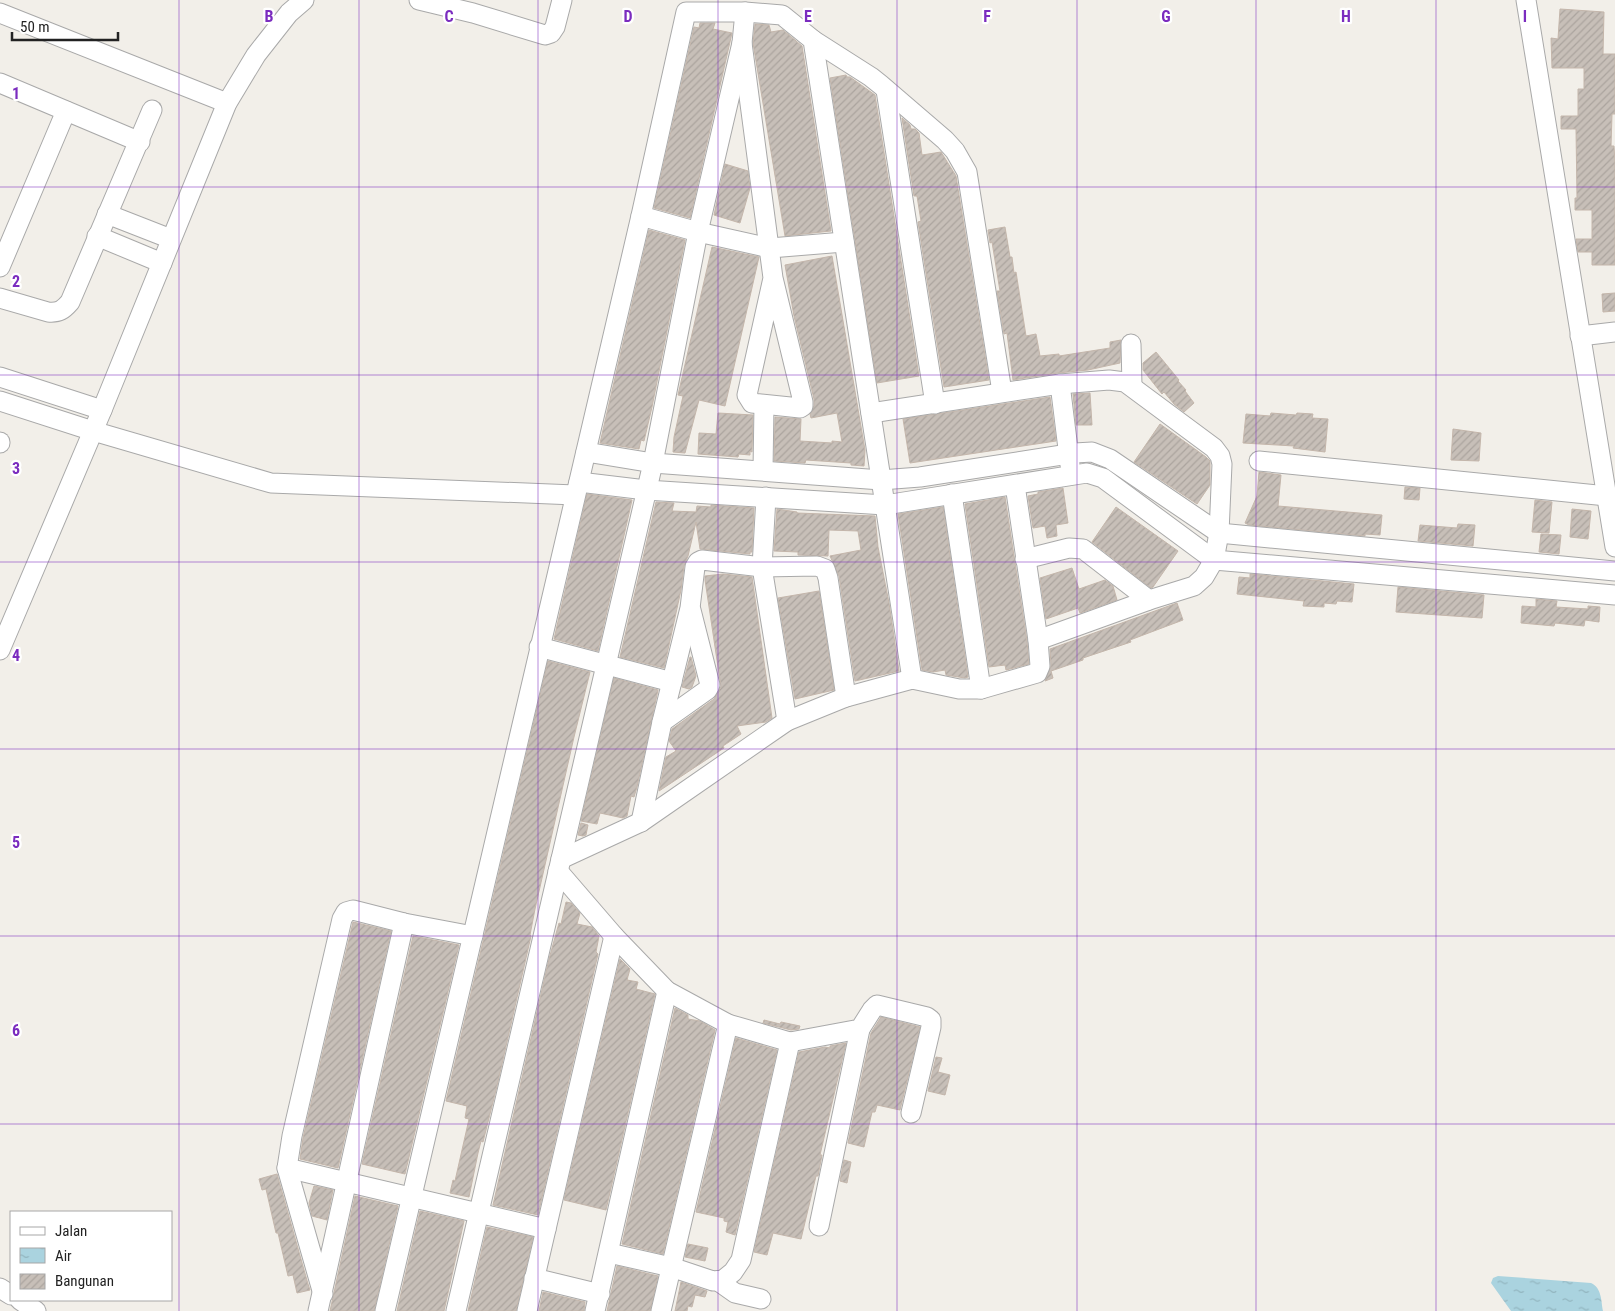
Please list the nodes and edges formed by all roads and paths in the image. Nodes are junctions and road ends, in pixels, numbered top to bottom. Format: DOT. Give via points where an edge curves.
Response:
graph roads {
  1 [pos="304,0"];
  2 [pos="419,0"];
  3 [pos="562,0"];
  4 [pos="1526,0"];
  5 [pos="475,7"];
  6 [pos="739,7"];
  7 [pos="0,13"];
  8 [pos="813,40"];
  9 [pos="742,43"];
  10 [pos="0,83"];
  11 [pos="886,90"];
  12 [pos="227,103"];
  13 [pos="152,110"];
  14 [pos="66,111"];
  15 [pos="140,142"];
  16 [pos="107,214"];
  17 [pos="641,216"];
  18 [pos="698,232"];
  19 [pos="97,236"];
  20 [pos="171,239"];
  21 [pos="844,242"];
  22 [pos="770,248"];
  23 [pos="162,262"];
  24 [pos="0,267"];
  25 [pos="774,278"];
  26 [pos="0,298"];
  27 [pos="1580,330"];
  28 [pos="1615,332"];
  29 [pos="1131,344"];
  30 [pos="0,377"];
  31 [pos="1060,384"];
  32 [pos="1132,386"];
  33 [pos="1002,392"];
  34 [pos="0,401"];
  35 [pos="934,404"];
  36 [pos="764,405"];
  37 [pos="102,410"];
  38 [pos="871,413"];
  39 [pos="93,431"];
  40 [pos="586,452"];
  41 [pos="1068,454"];
  42 [pos="1260,461"];
  43 [pos="653,463"];
  44 [pos="763,470"];
  45 [pos="1071,475"];
  46 [pos="881,480"];
  47 [pos="1015,485"];
  48 [pos="577,489"];
  49 [pos="646,490"];
  50 [pos="952,494"];
  51 [pos="1607,496"];
  52 [pos="766,497"];
  53 [pos="885,506"];
  54 [pos="1223,533"];
  55 [pos="1615,546"];
  56 [pos="1025,559"];
  57 [pos="1228,561"];
  58 [pos="1525,563"];
  59 [pos="762,567"];
  60 [pos="1615,571"];
  61 [pos="1524,587"];
  62 [pos="1615,595"];
  63 [pos="1149,600"];
  64 [pos="690,608"];
  65 [pos="1038,640"];
  66 [pos="539,647"];
  67 [pos="0,650"];
  68 [pos="605,664"];
  69 [pos="912,679"];
  70 [pos="672,682"];
  71 [pos="981,688"];
  72 [pos="846,698"];
  73 [pos="787,721"];
  74 [pos="662,722"];
  75 [pos="641,822"];
  76 [pos="560,865"];
  77 [pos="404,923"];
  78 [pos="473,936"];
  79 [pos="614,936"];
  80 [pos="667,991"];
  81 [pos="728,1024"];
  82 [pos="860,1029"];
  83 [pos="790,1042"];
  84 [pos="911,1113"];
  85 [pos="287,1168"];
  86 [pos="347,1182"];
  87 [pos="412,1197"];
  88 [pos="479,1213"];
  89 [pos="820,1226"];
  90 [pos="546,1228"];
  91 [pos="609,1253"];
  92 [pos="671,1268"];
  93 [pos="534,1278"];
  94 [pos="718,1281"];
  95 [pos="761,1299"];
  96 [pos="21,1301"];
  97 [pos="321,1302"];
  98 [pos="597,1302"];
  99 [pos="36,1311"];
  100 [pos="385,1311"];
  101 [pos="456,1311"];
  102 [pos="527,1311"];
  103 [pos="661,1311"];
  1 -- 12 [label="street" via="289,13 256,55"];
  2 -- 5 [label="street"];
  3 -- 5 [label="street" via="555,27 545,35"];
  4 -- 27 [label="street"];
  6 -- 8 [label="street" via="782,15"];
  6 -- 9 [label="street"];
  6 -- 17 [label="street" via="685,14"];
  7 -- 12 [label="street"];
  8 -- 11 [label="street"];
  8 -- 21 [label="street"];
  9 -- 18 [label="street"];
  9 -- 22 [label="street"];
  10 -- 14 [label="street"];
  11 -- 33 [label="street" via="945,140 967,172"];
  11 -- 35 [label="street"];
  12 -- 20 [label="street"];
  13 -- 15 [label="street"];
  14 -- 15 [label="street"];
  14 -- 24 [label="street"];
  15 -- 16 [label="street"];
  16 -- 19 [label="street"];
  16 -- 20 [label="street"];
  17 -- 18 [label="street"];
  17 -- 40 [label="street"];
  18 -- 22 [label="street"];
  18 -- 43 [label="street"];
  19 -- 23 [label="street"];
  19 -- 26 [label="street" via="70,302 63,310 48,312"];
  20 -- 23 [label="street"];
  21 -- 22 [label="street"];
  21 -- 38 [label="street"];
  22 -- 25 [label="street"];
  23 -- 37 [label="street"];
  25 -- 36 [label="street" via="747,395 752,403"];
  25 -- 36 [label="street" via="803,406"];
  27 -- 28 [label="street"];
  27 -- 51 [label="street"];
  29 -- 32 [label="street"];
  30 -- 37 [label="street"];
  31 -- 32 [label="street" via="1109,380"];
  31 -- 33 [label="street"];
  31 -- 41 [label="street"];
  32 -- 54 [label="street" via="1214,448 1220,456"];
  33 -- 35 [label="street"];
  34 -- 39 [label="street"];
  35 -- 38 [label="street"];
  36 -- 44 [label="street"];
  37 -- 39 [label="street"];
  38 -- 46 [label="street"];
  39 -- 48 [label="street" via="271,484"];
  39 -- 67 [label="street"];
  40 -- 43 [label="street"];
  40 -- 48 [label="street"];
  41 -- 45 [label="street"];
  41 -- 46 [label="street"];
  41 -- 54 [label="street" via="1092,452 1110,459"];
  42 -- 51 [label="street"];
  43 -- 44 [label="street"];
  43 -- 49 [label="street"];
  44 -- 46 [label="street"];
  45 -- 47 [label="street"];
  45 -- 57 [label="street" via="1087,473 1103,478"];
  46 -- 53 [label="street"];
  47 -- 50 [label="street"];
  47 -- 56 [label="street"];
  48 -- 49 [label="street"];
  48 -- 66 [label="street"];
  49 -- 52 [label="street"];
  49 -- 68 [label="street"];
  50 -- 53 [label="street"];
  50 -- 71 [label="street"];
  51 -- 55 [label="street"];
  52 -- 53 [label="street"];
  52 -- 59 [label="street"];
  53 -- 69 [label="street"];
  54 -- 57 [label="street"];
  54 -- 58 [label="street"];
  56 -- 63 [label="street" via="1069,548 1083,550"];
  56 -- 65 [label="street"];
  57 -- 61 [label="street"];
  57 -- 63 [label="street" via="1194,586"];
  58 -- 60 [label="street"];
  58 -- 61 [label="street"];
  59 -- 64 [label="street" via="698,562 694,567"];
  59 -- 72 [label="street" via="817,566 825,569"];
  59 -- 73 [label="street"];
  61 -- 62 [label="street"];
  63 -- 65 [label="street"];
  64 -- 70 [label="street"];
  64 -- 74 [label="street" via="710,685"];
  65 -- 71 [label="street" via="1040,666 1037,672"];
  66 -- 68 [label="street"];
  66 -- 78 [label="street"];
  68 -- 70 [label="street"];
  68 -- 76 [label="street"];
  69 -- 71 [label="street" via="959,689"];
  69 -- 72 [label="street"];
  70 -- 74 [label="street"];
  72 -- 73 [label="street"];
  73 -- 75 [label="street"];
  74 -- 75 [label="street"];
  75 -- 76 [label="street"];
  76 -- 79 [label="street"];
  76 -- 88 [label="street"];
  77 -- 78 [label="street"];
  77 -- 85 [label="street" via="352,910 346,912 342,919"];
  77 -- 86 [label="street"];
  78 -- 87 [label="street"];
  79 -- 80 [label="street"];
  79 -- 90 [label="street"];
  80 -- 81 [label="street"];
  80 -- 91 [label="street"];
  81 -- 83 [label="street"];
  81 -- 92 [label="street"];
  82 -- 83 [label="street"];
  82 -- 84 [label="street" via="877,1005 931,1020"];
  82 -- 89 [label="street"];
  83 -- 94 [label="street" via="742,1260 726,1278"];
  85 -- 86 [label="street"];
  85 -- 97 [label="street"];
  86 -- 87 [label="street"];
  86 -- 97 [label="street"];
  87 -- 88 [label="street"];
  87 -- 100 [label="street"];
  88 -- 90 [label="street"];
  88 -- 101 [label="street"];
  90 -- 93 [label="street"];
  91 -- 92 [label="street"];
  91 -- 98 [label="street"];
  92 -- 94 [label="street"];
  92 -- 103 [label="street"];
  93 -- 98 [label="street"];
  93 -- 102 [label="street"];
  94 -- 95 [label="street" via="734,1293"];
  96 -- 99 [label="street"];
}
